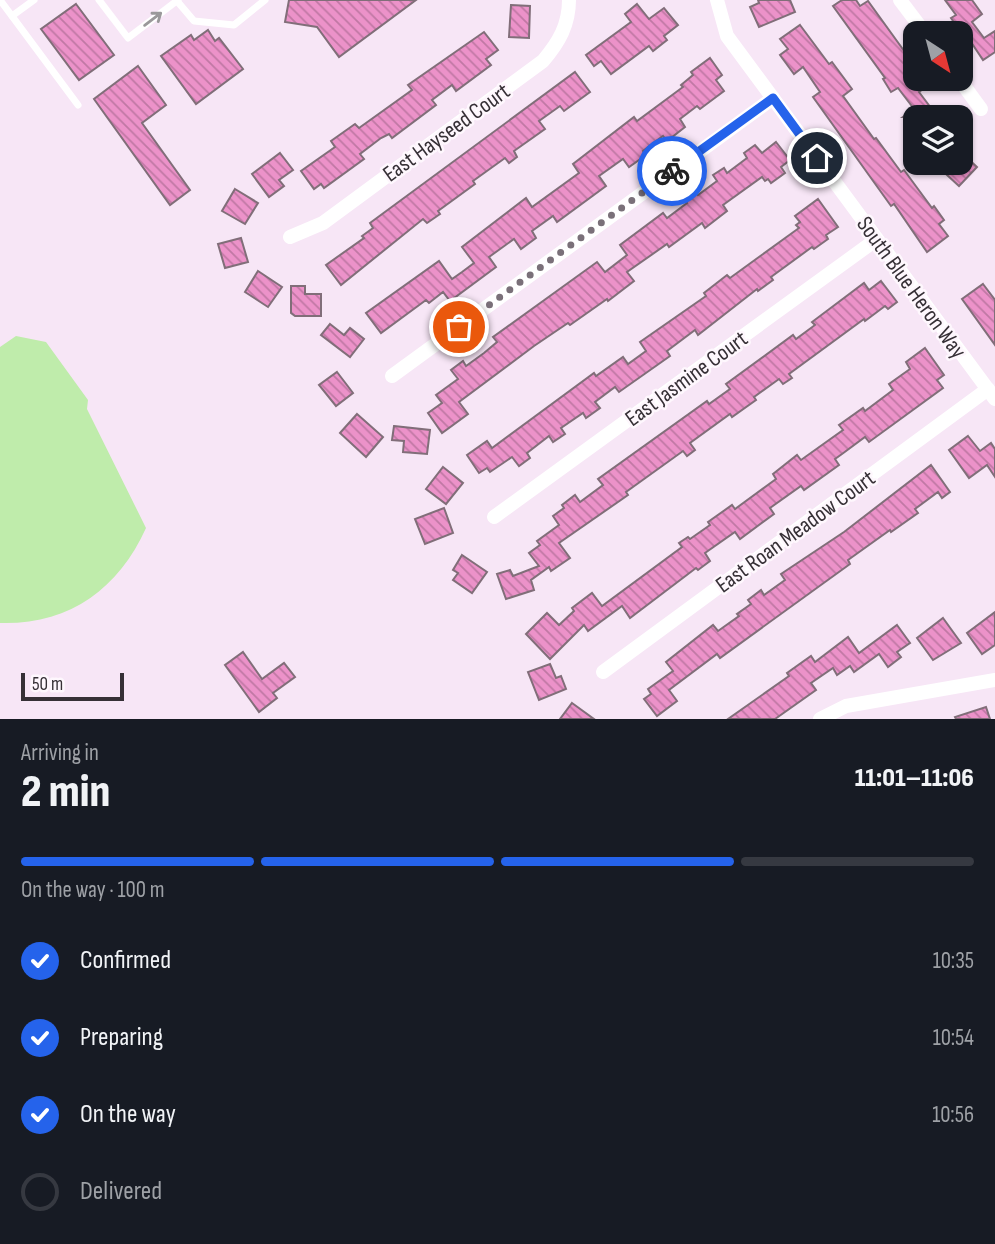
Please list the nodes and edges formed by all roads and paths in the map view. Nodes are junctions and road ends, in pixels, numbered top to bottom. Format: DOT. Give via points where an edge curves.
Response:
graph roads {
  1 [pos="0,0"];
  2 [pos="34,0"];
  3 [pos="99,0"];
  4 [pos="178,0"];
  5 [pos="265,0"];
  6 [pos="569,0"];
  7 [pos="717,0"];
  8 [pos="900,0"];
  9 [pos="12,16"];
  10 [pos="916,21"];
  11 [pos="967,91"];
  12 [pos="773,98"];
  13 [pos="78,105"];
  14 [pos="981,109"];
  15 [pos="290,237"];
  16 [pos="877,239"];
  17 [pos="392,376"];
  18 [pos="992,394"];
  19 [pos="495,517"];
  20 [pos="603,672"];
  21 [pos="995,680"];
  22 [pos="821,719"];
  1 -- 9 [label="lane"];
  2 -- 9 [label="lane"];
  3 -- 4 [label="lane, one-way" via="128,38"];
  4 -- 5 [label="lane" via="194,21 234,25"];
  6 -- 15 [label="street, East Hayseed Court" via="565,28 543,61 323,223"];
  7 -- 12 [label="street, South Blue Heron Way" via="727,36"];
  8 -- 10 [label="street"];
  9 -- 13 [label="lane"];
  11 -- 14 [label="street"];
  12 -- 16 [label="street, South Blue Heron Way"];
  12 -- 17 [label="street"];
  16 -- 18 [label="street, South Blue Heron Way"];
  16 -- 19 [label="street, East Jasmine Court"];
  18 -- 20 [label="street, East Roan Meadow Court"];
  21 -- 22 [label="street" via="846,706"];
}
